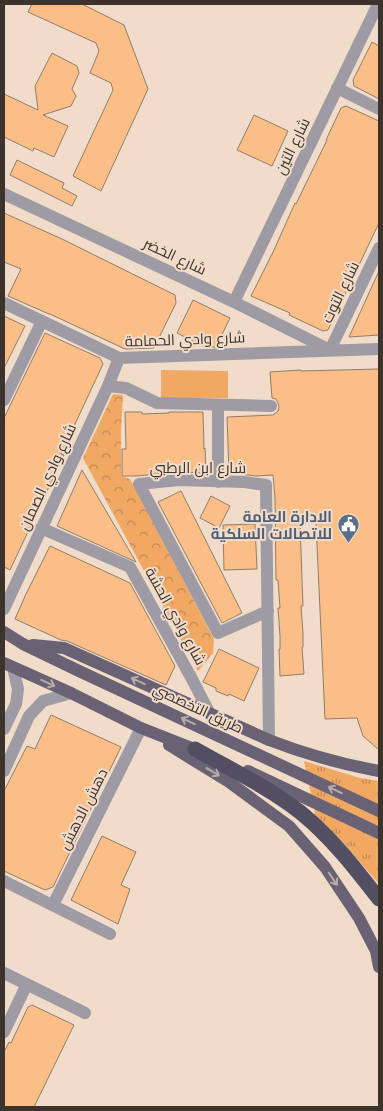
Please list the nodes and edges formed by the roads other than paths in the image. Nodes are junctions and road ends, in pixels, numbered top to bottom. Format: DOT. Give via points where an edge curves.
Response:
graph roads {
  1 [pos="378,4"];
  2 [pos="337,88"];
  3 [pos="379,109"];
  4 [pos="4,194"];
  5 [pos="379,248"];
  6 [pos="234,302"];
  7 [pos="4,303"];
  8 [pos="42,321"];
  9 [pos="379,348"];
  10 [pos="330,350"];
  11 [pos="119,358"];
  12 [pos="108,386"];
  13 [pos="4,400"];
  14 [pos="218,405"];
  15 [pos="271,406"];
  16 [pos="218,482"];
  17 [pos="41,528"];
  18 [pos="4,609"];
  19 [pos="268,611"];
  20 [pos="4,632"];
  21 [pos="24,644"];
  22 [pos="8,665"];
  23 [pos="192,679"];
  24 [pos="71,693"];
  25 [pos="169,695"];
  26 [pos="210,714"];
  27 [pos="142,728"];
  28 [pos="4,729"];
  29 [pos="269,740"];
  30 [pos="195,749"];
  31 [pos="4,771"];
  32 [pos="379,771"];
  33 [pos="379,810"];
  34 [pos="379,832"];
  35 [pos="4,881"];
  36 [pos="379,900"];
  37 [pos="53,905"];
  38 [pos="110,934"];
  39 [pos="379,966"];
  40 [pos="4,973"];
  41 [pos="27,984"];
  42 [pos="85,1013"];
  43 [pos="4,1032"];
  1 -- 2 [label="street, شارع التين"];
  2 -- 3 [label="street"];
  2 -- 6 [label="street, شارع التين"];
  4 -- 6 [label="street, شارع الخضر"];
  5 -- 10 [label="street, شارع التوت"];
  6 -- 10 [label="street, شارع الخضر"];
  7 -- 8 [label="street, شارع وادي الحمامة"];
  8 -- 11 [label="street, شارع وادي الحمامة"];
  8 -- 13 [label="street"];
  9 -- 10 [label="street, شارع وادي الحمامة"];
  10 -- 11 [label="street, شارع وادي الحمامة"];
  11 -- 12 [label="street, شارع وادي الصمان"];
  12 -- 14 [label="street" via="126,388 157,403"];
  12 -- 17 [label="street, شارع وادي الصمان"];
  14 -- 15 [label="street"];
  14 -- 16 [label="street"];
  16 -- 19 [label="street, شارع ابن الرطبي" via="266,485"];
  16 -- 19 [label="street, شارع ابن الرطبي" via="179,480 139,484 218,633"];
  17 -- 18 [label="street, شارع وادي الصمان"];
  17 -- 23 [label="street, شارع وادي الحشة" via="130,566"];
  19 -- 29 [label="street, شارع ابن الرطبي"];
  20 -- 21 [label="main road, طريق التخصصي"];
  25 -- 21 [label="main road, one-way" via="64,648"];
  33 -- 21 [label="main road, طريق التخصصي, one-way"];
  22 -- 24 [label="main road, one-way"];
  22 -- 28 [label="street" via="18,689 16,704"];
  23 -- 25 [label="street" via="190,691 184,697"];
  23 -- 26 [label="street, شارع وادي الحشة"];
  24 -- 27 [label="main road"];
  24 -- 31 [label="street" via="43,701 29,716"];
  25 -- 26 [label="main road"];
  26 -- 29 [label="main road"];
  27 -- 30 [label="main road"];
  27 -- 37 [label="street, دهش الدهش"];
  27 -- 39 [label="main road, one-way" via="229,782 289,826 325,867 359,918 376,952"];
  29 -- 32 [label="main road" via="296,751"];
  30 -- 34 [label="main road"];
  30 -- 36 [label="highway" via="299,812 350,861"];
  35 -- 37 [label="street"];
  37 -- 38 [label="street"];
  40 -- 41 [label="street"];
  41 -- 42 [label="street"];
  41 -- 43 [label="street"];
}
